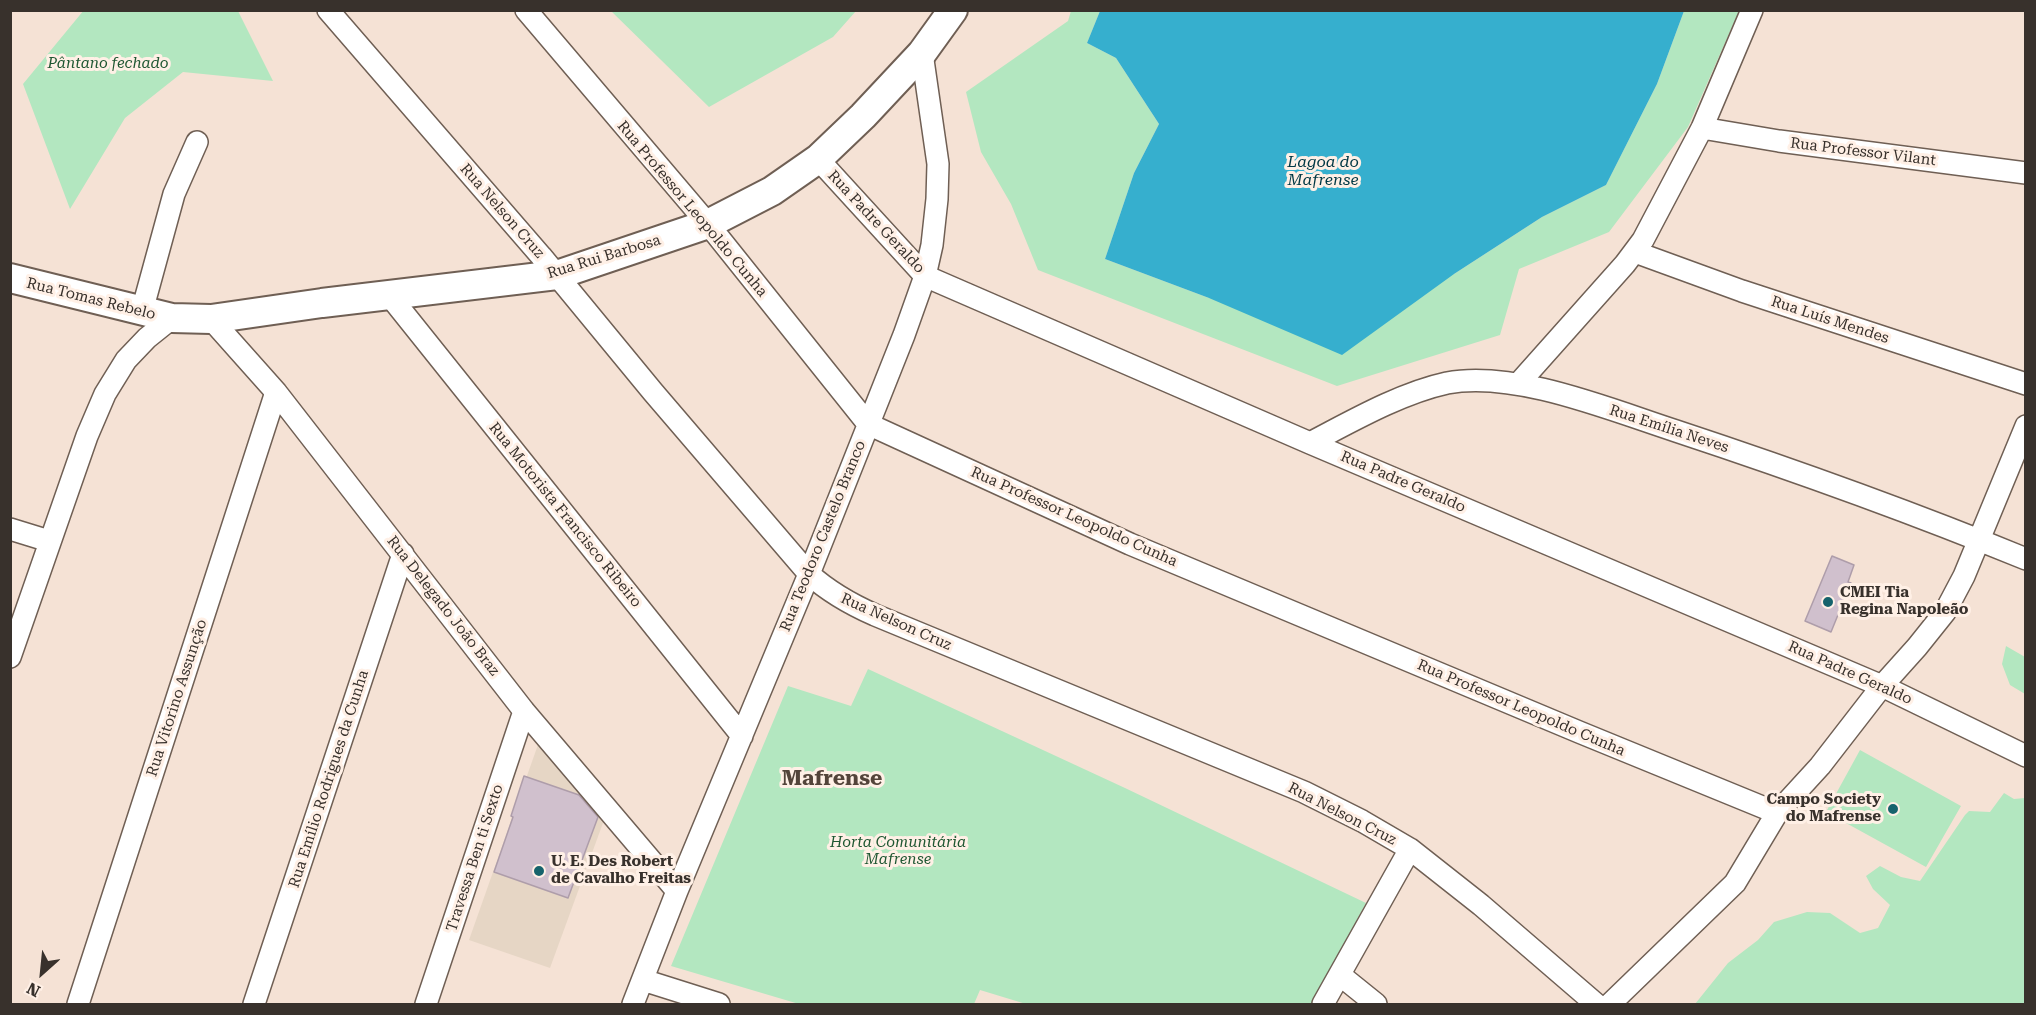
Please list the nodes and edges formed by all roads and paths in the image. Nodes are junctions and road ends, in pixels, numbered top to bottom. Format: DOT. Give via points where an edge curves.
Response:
graph roads {
  1 [pos="328,10"];
  2 [pos="526,10"];
  3 [pos="953,10"];
  4 [pos="1752,10"];
  5 [pos="922,52"];
  6 [pos="1701,128"];
  7 [pos="197,142"];
  8 [pos="818,159"];
  9 [pos="2025,173"];
  10 [pos="708,224"];
  11 [pos="1635,252"];
  12 [pos="557,275"];
  13 [pos="925,276"];
  14 [pos="10,279"];
  15 [pos="388,295"];
  16 [pos="142,311"];
  17 [pos="172,318"];
  18 [pos="211,320"];
  19 [pos="1519,383"];
  20 [pos="2025,384"];
  21 [pos="276,392"];
  22 [pos="868,424"];
  23 [pos="2025,426"];
  24 [pos="1310,443"];
  25 [pos="10,529"];
  26 [pos="1978,540"];
  27 [pos="49,541"];
  28 [pos="403,554"];
  29 [pos="2025,559"];
  30 [pos="808,574"];
  31 [pos="10,657"];
  32 [pos="1882,686"];
  33 [pos="524,711"];
  34 [pos="742,736"];
  35 [pos="2025,756"];
  36 [pos="1777,813"];
  37 [pos="1410,849"];
  38 [pos="677,891"];
  39 [pos="1340,975"];
  40 [pos="643,980"];
  41 [pos="78,1005"];
  42 [pos="254,1005"];
  43 [pos="426,1005"];
  44 [pos="633,1005"];
  45 [pos="719,1005"];
  46 [pos="1323,1005"];
  47 [pos="1376,1005"];
  48 [pos="1596,1005"];
  49 [pos="1610,1005"];
  1 -- 12 [label="street, Rua Nelson Cruz"];
  2 -- 10 [label="street, Rua Professor Leopoldo Cunha"];
  3 -- 5 [label="street, Rua Rui Barbosa"];
  4 -- 6 [label="street"];
  5 -- 8 [label="street, Rua Rui Barbosa"];
  5 -- 13 [label="street, Rua Teodoro Castelo Branco" via="938,164"];
  6 -- 9 [label="street, Rua Professor Vilant"];
  6 -- 11 [label="street"];
  7 -- 16 [label="street" via="174,194"];
  8 -- 10 [label="street, Rua Rui Barbosa" via="772,191"];
  8 -- 13 [label="street, Rua Padre Geraldo"];
  10 -- 12 [label="street, Rua Rui Barbosa"];
  10 -- 22 [label="street, Rua Professor Leopoldo Cunha"];
  11 -- 19 [label="street"];
  11 -- 20 [label="street, Rua Luís Mendes"];
  12 -- 15 [label="street, Rua Rui Barbosa"];
  12 -- 30 [label="street, Rua Nelson Cruz"];
  13 -- 22 [label="street, Rua Teodoro Castelo Branco"];
  13 -- 24 [label="street, Rua Padre Geraldo"];
  14 -- 16 [label="street, Rua Tomas Rebelo"];
  15 -- 18 [label="street, Rua Rui Barbosa"];
  15 -- 34 [label="street, Rua Motorista Francisco Ribeiro"];
  16 -- 17 [label="street, Rua Tomas Rebelo"];
  17 -- 18 [label="street, Rua Rui Barbosa"];
  17 -- 27 [label="street" via="126,360 105,394"];
  18 -- 21 [label="street, Rua Delegado João Braz"];
  19 -- 24 [label="street, Rua Emília Neves" via="1448,383 1415,393"];
  19 -- 26 [label="street, Rua Emília Neves" via="1756,458"];
  21 -- 28 [label="street, Rua Delegado João Braz"];
  21 -- 41 [label="street, Rua Vitorino Assunção"];
  22 -- 30 [label="street, Rua Teodoro Castelo Branco"];
  22 -- 36 [label="street, Rua Professor Leopoldo Cunha" via="1130,544"];
  23 -- 26 [label="street"];
  24 -- 32 [label="street, Rua Padre Geraldo"];
  25 -- 27 [label="street"];
  26 -- 29 [label="street, Rua Emília Neves"];
  26 -- 32 [label="street" via="1953,599"];
  27 -- 31 [label="street"];
  28 -- 33 [label="street, Rua Delegado João Braz"];
  28 -- 42 [label="street, Rua Emílio Rodrigues da Cunha"];
  30 -- 34 [label="street, Rua Teodoro Castelo Branco"];
  30 -- 37 [label="street, Rua Nelson Cruz" via="846,602 1304,792"];
  32 -- 35 [label="street, Rua Padre Geraldo"];
  32 -- 36 [label="street"];
  33 -- 38 [label="street, Rua Delegado João Braz"];
  33 -- 43 [label="street, Travessa Ben ti Sexto"];
  34 -- 38 [label="street, Rua Teodoro Castelo Branco"];
  36 -- 49 [label="street" via="1735,883"];
  37 -- 39 [label="street"];
  37 -- 48 [label="street, Rua Nelson Cruz"];
  38 -- 40 [label="street, Rua Teodoro Castelo Branco"];
  39 -- 46 [label="street"];
  39 -- 47 [label="street"];
  40 -- 44 [label="street, Rua Teodoro Castelo Branco"];
  40 -- 45 [label="street"];
}
